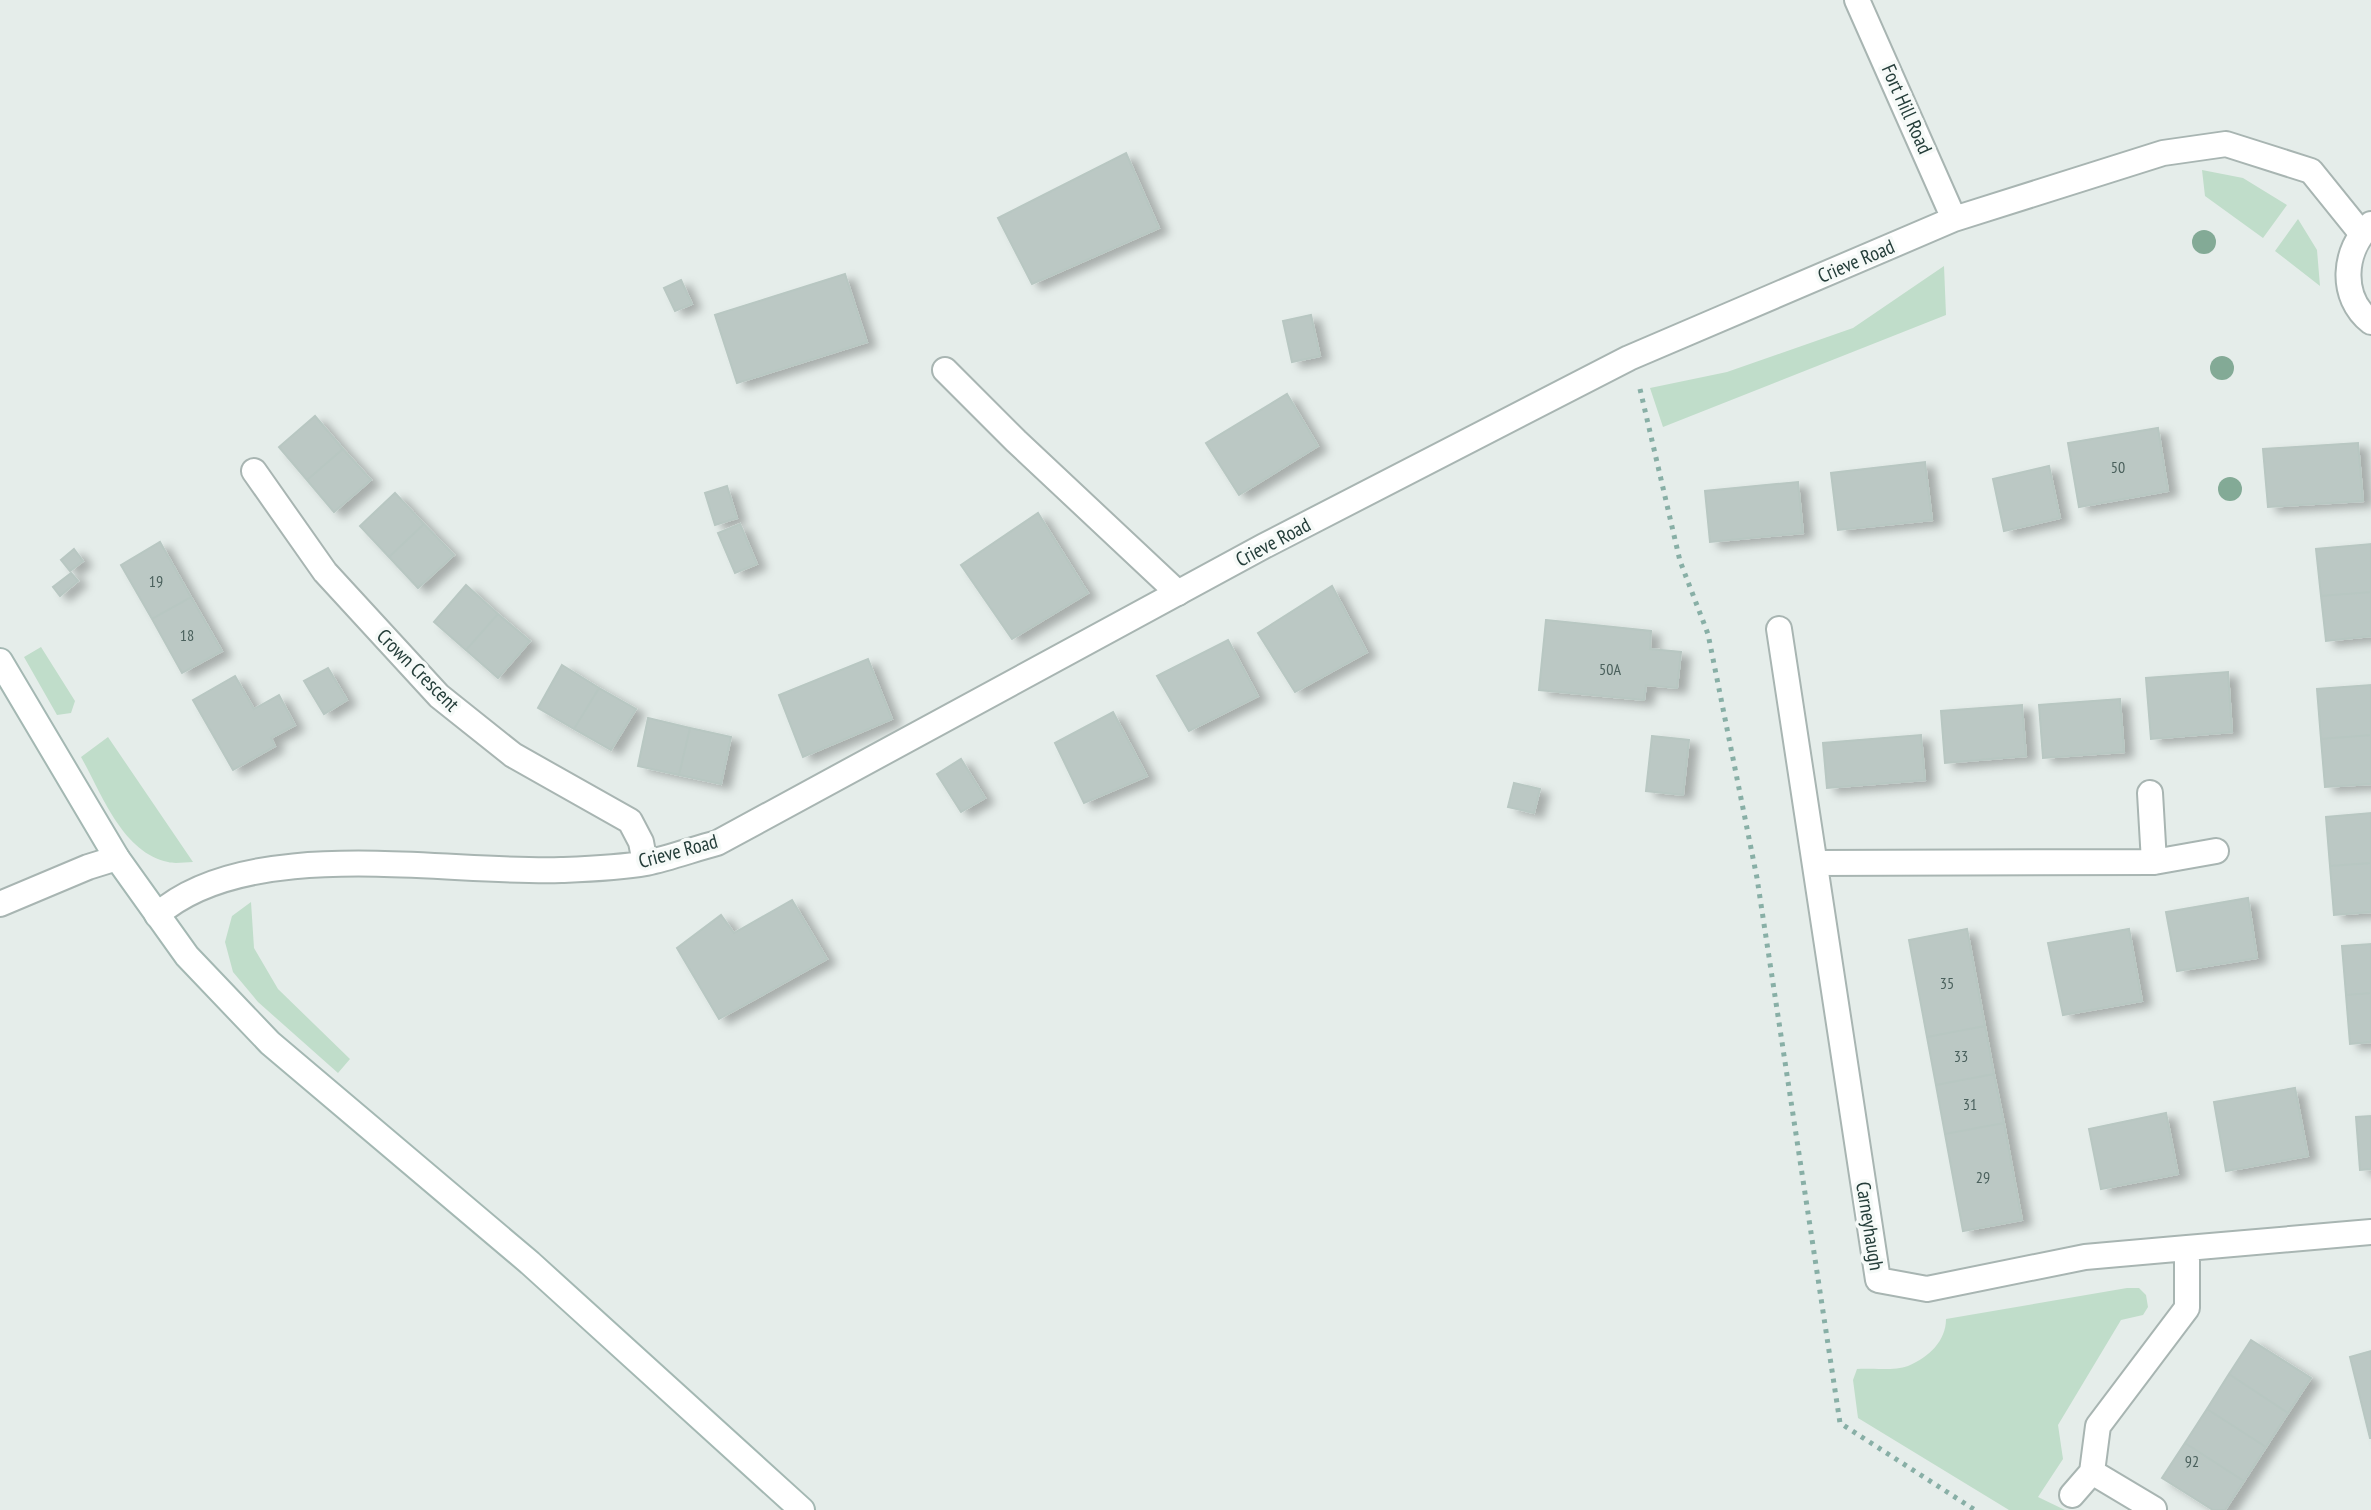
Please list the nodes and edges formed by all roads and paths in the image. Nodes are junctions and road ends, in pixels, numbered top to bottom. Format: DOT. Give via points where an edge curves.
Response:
graph roads {
  1 [pos="1857,0"];
  2 [pos="1954,219"];
  3 [pos="2366,229"];
  4 [pos="2371,322"];
  5 [pos="1629,358"];
  6 [pos="945,370"];
  7 [pos="254,471"];
  8 [pos="1178,593"];
  9 [pos="1779,629"];
  10 [pos="0,661"];
  11 [pos="2150,793"];
  12 [pos="2216,851"];
  13 [pos="117,858"];
  14 [pos="2154,862"];
  15 [pos="645,863"];
  16 [pos="1815,863"];
  17 [pos="0,904"];
  18 [pos="157,915"];
  19 [pos="2371,1232"];
  20 [pos="2187,1248"];
  21 [pos="2092,1472"];
  22 [pos="2072,1495"];
  23 [pos="2154,1509"];
  24 [pos="802,1510"];
  25 [pos="1975,1510"];
  1 -- 2 [label="street, Fort Hill Road"];
  2 -- 3 [label="street, Crieve Road" via="2163,153 2226,144 2311,171"];
  2 -- 5 [label="street, Crieve Road"];
  3 -- 4 [label="street" via="2351,253 2348,275 2352,298"];
  5 -- 8 [label="street, Crieve Road"];
  5 -- 25 [label="path" via="1680,561 1708,634 1757,878 1840,1423"];
  6 -- 8 [label="street"];
  7 -- 15 [label="street, Crown Crescent" via="325,572 439,696 513,755 630,821"];
  8 -- 15 [label="street, Crieve Road" via="717,843"];
  9 -- 16 [label="street, Carneyhaugh"];
  10 -- 13 [label="street"];
  11 -- 14 [label="street"];
  12 -- 14 [label="street"];
  13 -- 17 [label="street"];
  13 -- 18 [label="street"];
  14 -- 16 [label="street"];
  15 -- 18 [label="street, Crieve Road" via="560,870 288,866 228,878 172,902"];
  16 -- 20 [label="street, Carneyhaugh" via="1878,1280 1927,1289 2085,1257"];
  18 -- 24 [label="street" via="187,956 270,1043 530,1263"];
  19 -- 20 [label="street"];
  20 -- 21 [label="street" via="2187,1308 2098,1426"];
  21 -- 22 [label="street"];
  21 -- 23 [label="street"];
}
